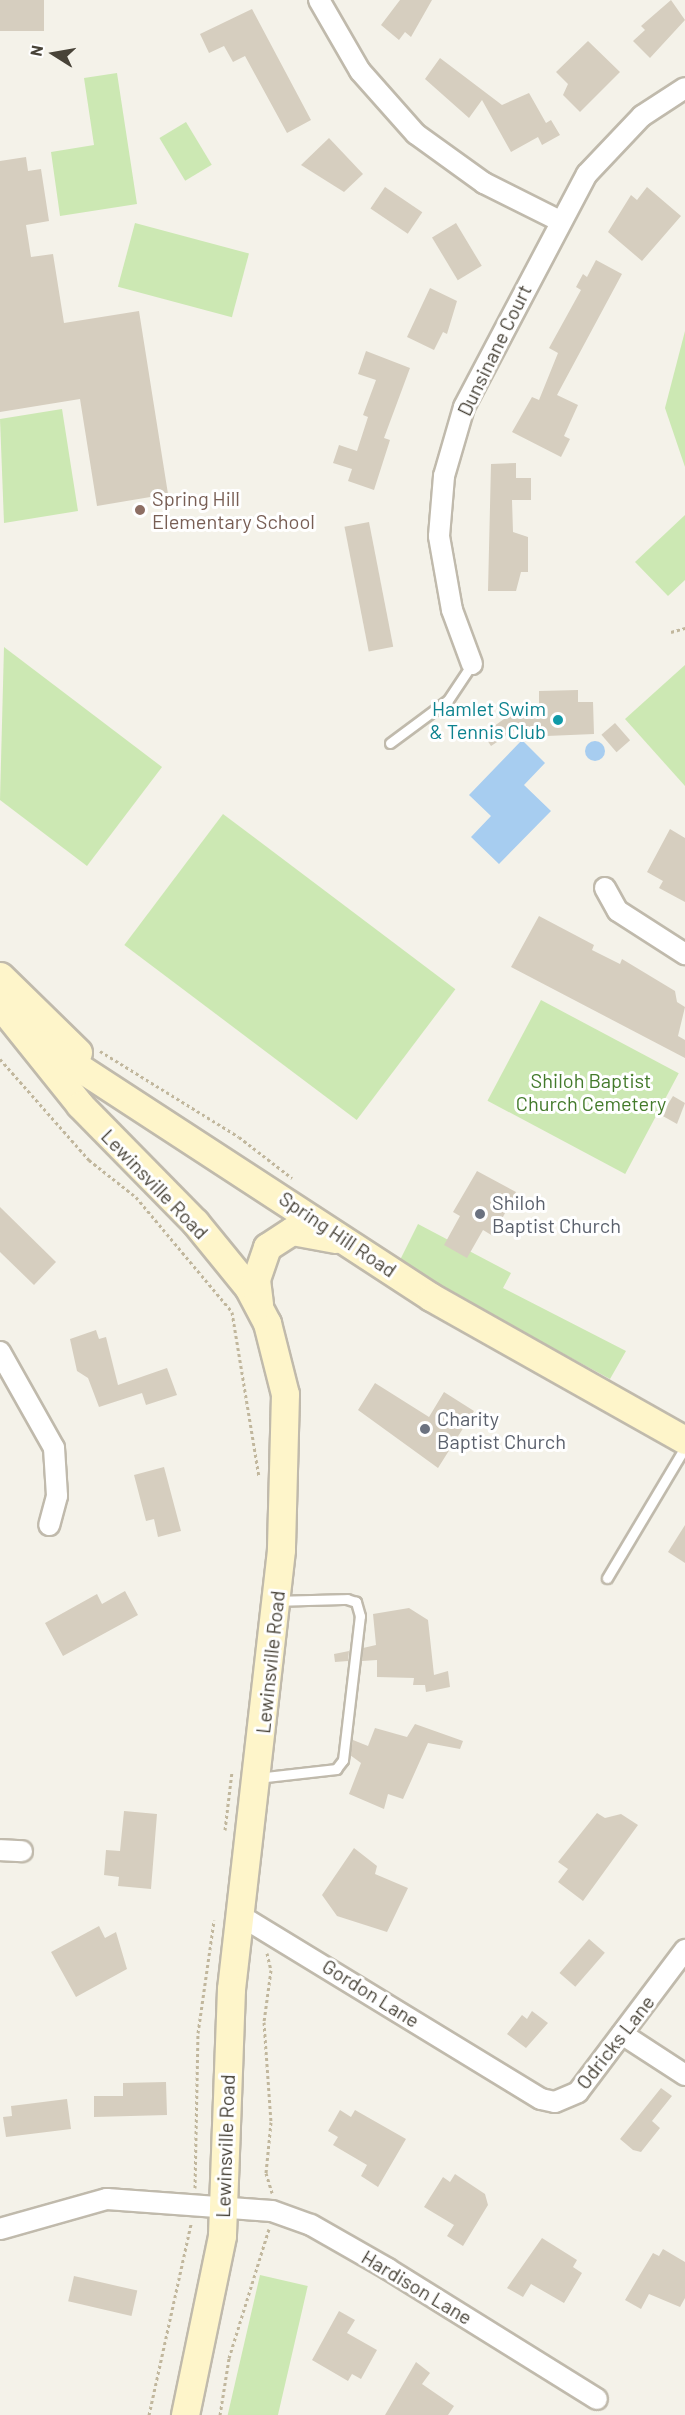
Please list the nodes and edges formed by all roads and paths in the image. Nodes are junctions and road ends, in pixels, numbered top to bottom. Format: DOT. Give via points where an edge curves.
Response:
graph roads {
  1 [pos="319,0"];
  2 [pos="685,88"];
  3 [pos="558,220"];
  4 [pos="685,628"];
  5 [pos="671,632"];
  6 [pos="472,664"];
  7 [pos="390,743"];
  8 [pos="605,888"];
  9 [pos="685,954"];
  10 [pos="0,976"];
  11 [pos="6,1015"];
  12 [pos="95,1048"];
  13 [pos="0,1059"];
  14 [pos="168,1125"];
  15 [pos="302,1185"];
  16 [pos="357,1249"];
  17 [pos="259,1304"];
  18 [pos="0,1352"];
  19 [pos="685,1440"];
  20 [pos="685,1447"];
  21 [pos="259,1480"];
  22 [pos="49,1525"];
  23 [pos="607,1578"];
  24 [pos="276,1601"];
  25 [pos="233,1766"];
  26 [pos="257,1778"];
  27 [pos="224,1842"];
  28 [pos="0,1850"];
  29 [pos="22,1851"];
  30 [pos="239,1918"];
  31 [pos="685,1950"];
  32 [pos="198,2033"];
  33 [pos="622,2034"];
  34 [pos="499,2073"];
  35 [pos="685,2075"];
  36 [pos="272,2201"];
  37 [pos="224,2205"];
  38 [pos="270,2220"];
  39 [pos="0,2229"];
  40 [pos="597,2399"];
  41 [pos="185,2415"];
  42 [pos="220,2415"];
  1 -- 3 [label="street" via="360,71 416,134 484,183"];
  2 -- 3 [label="street, Dunsinane Court" via="611,145"];
  3 -- 6 [label="street, Dunsinane Court" via="465,407 444,476 439,536 443,573"];
  4 -- 5 [label="path"];
  6 -- 7 [label="lane" via="448,700"];
  8 -- 9 [label="street" via="618,911"];
  10 -- 14 [label="main road" via="74,1049"];
  11 -- 14 [label="main road, Spring Hill Road"];
  11 -- 17 [label="main road, Lewinsville Road" via="99,1127 195,1222"];
  12 -- 15 [label="path" via="238,1137"];
  13 -- 21 [label="path" via="89,1160 136,1197 232,1312"];
  14 -- 16 [label="main road, Spring Hill Road"];
  16 -- 17 [label="main road" via="309,1230 279,1237 260,1260"];
  16 -- 19 [label="main road, Spring Hill Road" via="431,1297"];
  17 -- 24 [label="main road, Lewinsville Road" via="277,1356 287,1431"];
  18 -- 22 [label="street" via="54,1448 57,1496"];
  20 -- 23 [label="lane"];
  24 -- 26 [label="main road, Lewinsville Road"];
  24 -- 26 [label="lane" via="347,1599 356,1602 360,1616 343,1760 336,1769"];
  25 -- 27 [label="path"];
  26 -- 30 [label="main road, Lewinsville Road"];
  28 -- 29 [label="street"];
  30 -- 32 [label="path"];
  30 -- 34 [label="street, Gordon Lane"];
  30 -- 36 [label="path" via="271,1970 264,2022 271,2122 266,2173"];
  30 -- 37 [label="main road, Lewinsville Road" via="231,1989"];
  31 -- 33 [label="street, Odricks Lane"];
  33 -- 34 [label="street, Odricks Lane" via="567,2099 541,2099"];
  33 -- 35 [label="street"];
  37 -- 39 [label="street, Hardison Lane" via="107,2199"];
  37 -- 40 [label="street, Hardison Lane" via="272,2211 310,2225"];
  37 -- 41 [label="main road, Lewinsville Road" via="217,2273"];
  38 -- 42 [label="path" via="229,2358"];
}
